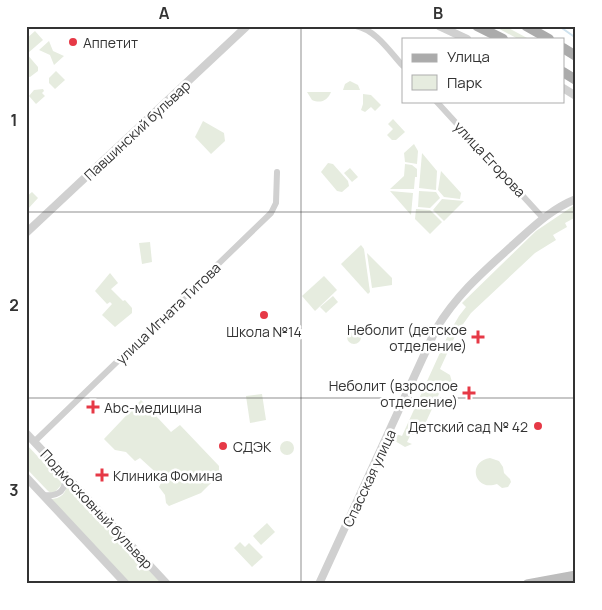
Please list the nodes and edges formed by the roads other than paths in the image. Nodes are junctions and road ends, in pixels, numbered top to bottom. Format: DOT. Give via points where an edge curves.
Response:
graph roads {
  1 [pos="247,26"];
  2 [pos="356,26"];
  3 [pos="439,26"];
  4 [pos="477,26"];
  5 [pos="526,26"];
  6 [pos="465,38"];
  7 [pos="501,38"];
  8 [pos="547,38"];
  9 [pos="564,49"];
  10 [pos="576,56"];
  11 [pos="402,65"];
  12 [pos="564,73"];
  13 [pos="576,80"];
  14 [pos="564,89"];
  15 [pos="576,96"];
  16 [pos="437,102"];
  17 [pos="277,172"];
  18 [pos="576,199"];
  19 [pos="543,218"];
  20 [pos="26,233"];
  21 [pos="26,433"];
  22 [pos="34,442"];
  23 [pos="64,473"];
  24 [pos="26,477"];
  25 [pos="43,494"];
  26 [pos="576,575"];
  27 [pos="576,583"];
  28 [pos="126,584"];
  29 [pos="167,584"];
  30 [pos="321,584"];
  31 [pos="526,584"];
  32 [pos="570,584"];
  1 -- 20 [label="street, Павшинский бульвар"];
  2 -- 11 [label="street" via="373,33"];
  3 -- 6 [label="street"];
  4 -- 7 [label="main road"];
  5 -- 8 [label="main road"];
  9 -- 10 [label="main road"];
  12 -- 13 [label="main road"];
  14 -- 15 [label="street"];
  16 -- 19 [label="street, улица Егорова"];
  17 -- 22 [label="street, улица Игната Титова" via="276,203 271,213"];
  18 -- 19 [label="street, Спасская улица"];
  19 -- 30 [label="street, Спасская улица" via="474,280 436,329"];
  21 -- 22 [label="street, Подмосковный бульвар"];
  22 -- 23 [label="street, Подмосковный бульвар"];
  23 -- 25 [label="street" via="65,484 61,492 51,496"];
  23 -- 29 [label="street, Подмосковный бульвар"];
  24 -- 25 [label="street"];
  25 -- 28 [label="street"];
  26 -- 31 [label="main road"];
  27 -- 32 [label="main road"];
}
